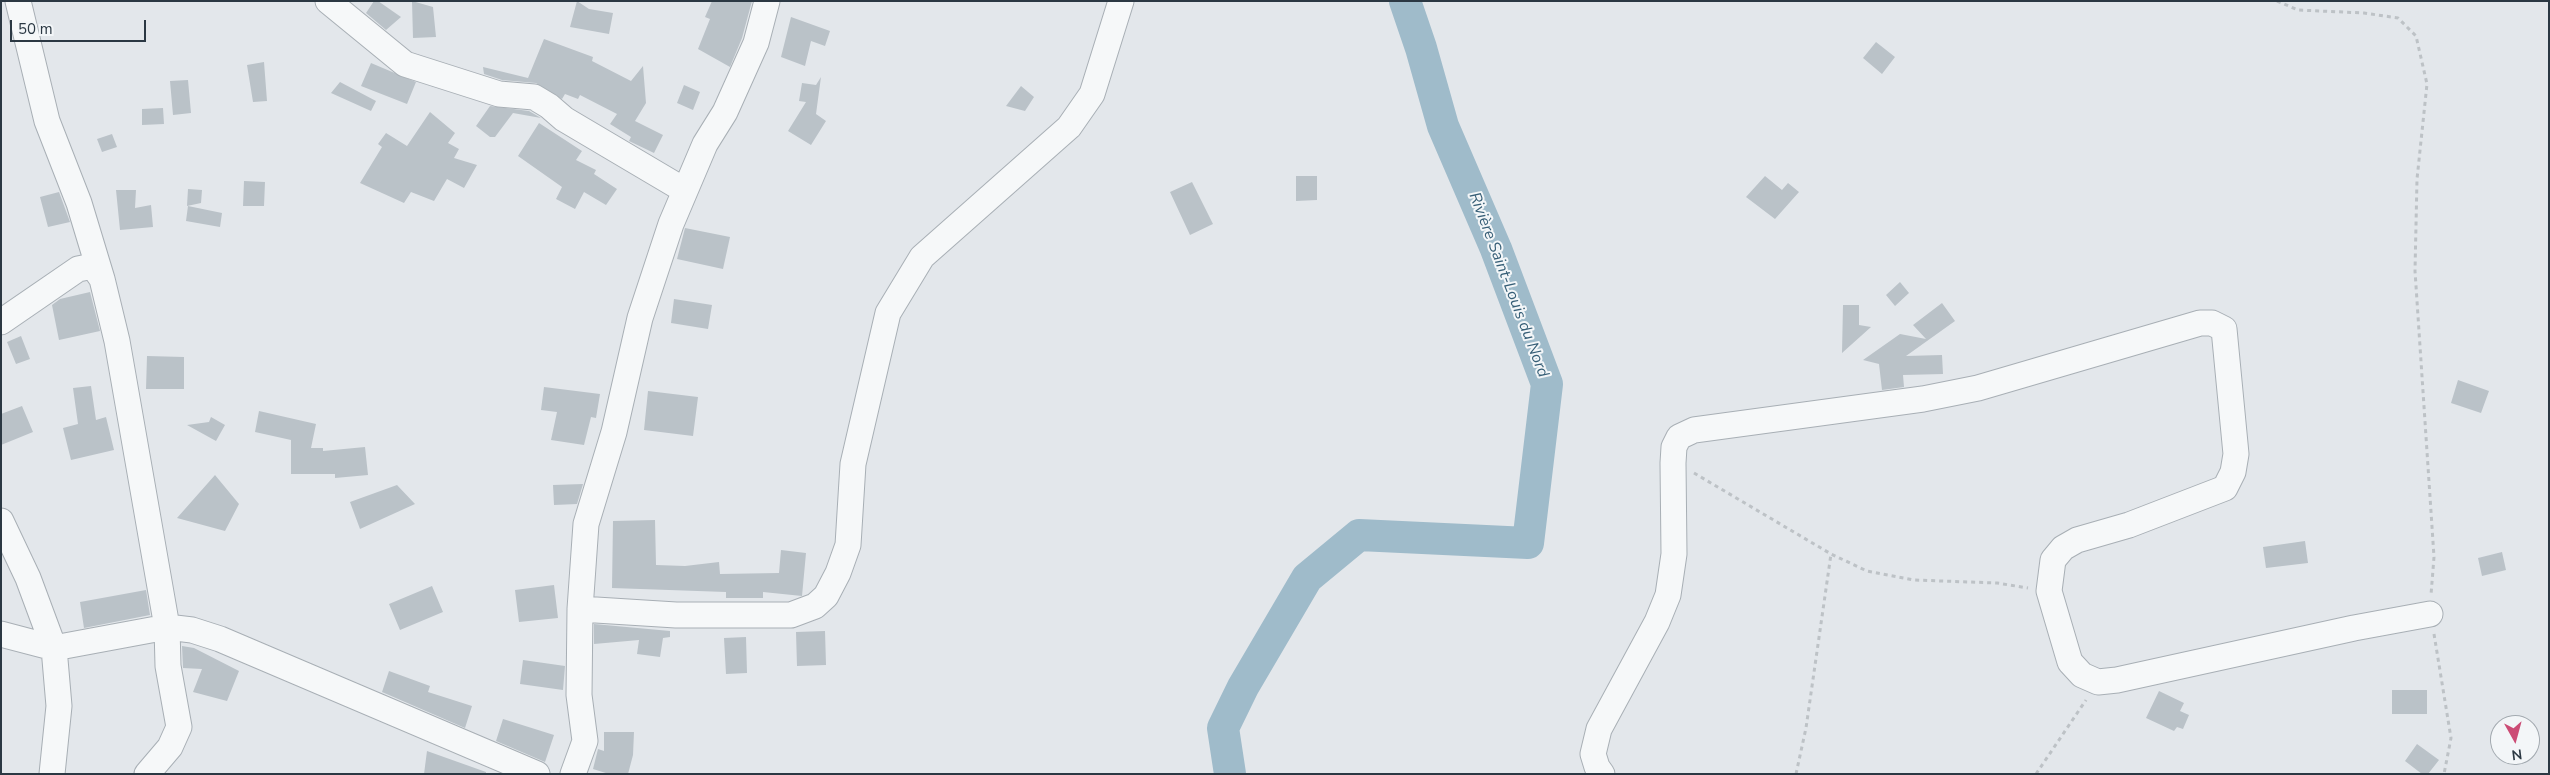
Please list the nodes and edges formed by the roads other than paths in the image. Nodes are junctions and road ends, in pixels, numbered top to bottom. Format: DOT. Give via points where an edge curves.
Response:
graph roads {
  1 [pos="18,1"];
  2 [pos="328,1"];
  3 [pos="767,1"];
  4 [pos="1121,1"];
  5 [pos="684,190"];
  6 [pos="102,279"];
  7 [pos="1,322"];
  8 [pos="1,521"];
  9 [pos="580,609"];
  10 [pos="2430,614"];
  11 [pos="167,627"];
  12 [pos="1,634"];
  13 [pos="54,648"];
  14 [pos="52,774"];
  15 [pos="147,774"];
  16 [pos="537,774"];
  17 [pos="573,774"];
  18 [pos="1602,774"];
  1 -- 6 [label="street" via="47,121 79,203"];
  2 -- 5 [label="street" via="405,64 499,94 534,97 564,119"];
  3 -- 5 [label="street" via="756,43 725,112 705,144"];
  4 -- 9 [label="street" via="1092,94 1069,127 922,257 888,313 853,464 848,545 826,596 815,606 790,615 676,615"];
  5 -- 9 [label="street" via="640,318 614,432 586,524"];
  6 -- 7 [label="street" via="95,269 78,269"];
  6 -- 11 [label="street" via="118,341"];
  8 -- 13 [label="street" via="28,578"];
  9 -- 17 [label="street" via="579,695 584,741"];
  10 -- 18 [label="street" via="2098,682 2082,675 2070,662 2049,592 2052,560 2077,540 2225,488 2233,472 2236,454 2226,338 2220,326 2200,323 1978,388 1923,399 1694,430 1679,437 1674,447 1674,554 1668,595 1599,729 1593,754"];
  11 -- 13 [label="street"];
  11 -- 15 [label="street" via="168,666 180,727 170,747"];
  11 -- 16 [label="street" via="192,630 236,645"];
  12 -- 13 [label="street"];
  13 -- 14 [label="street" via="59,706"];
}
